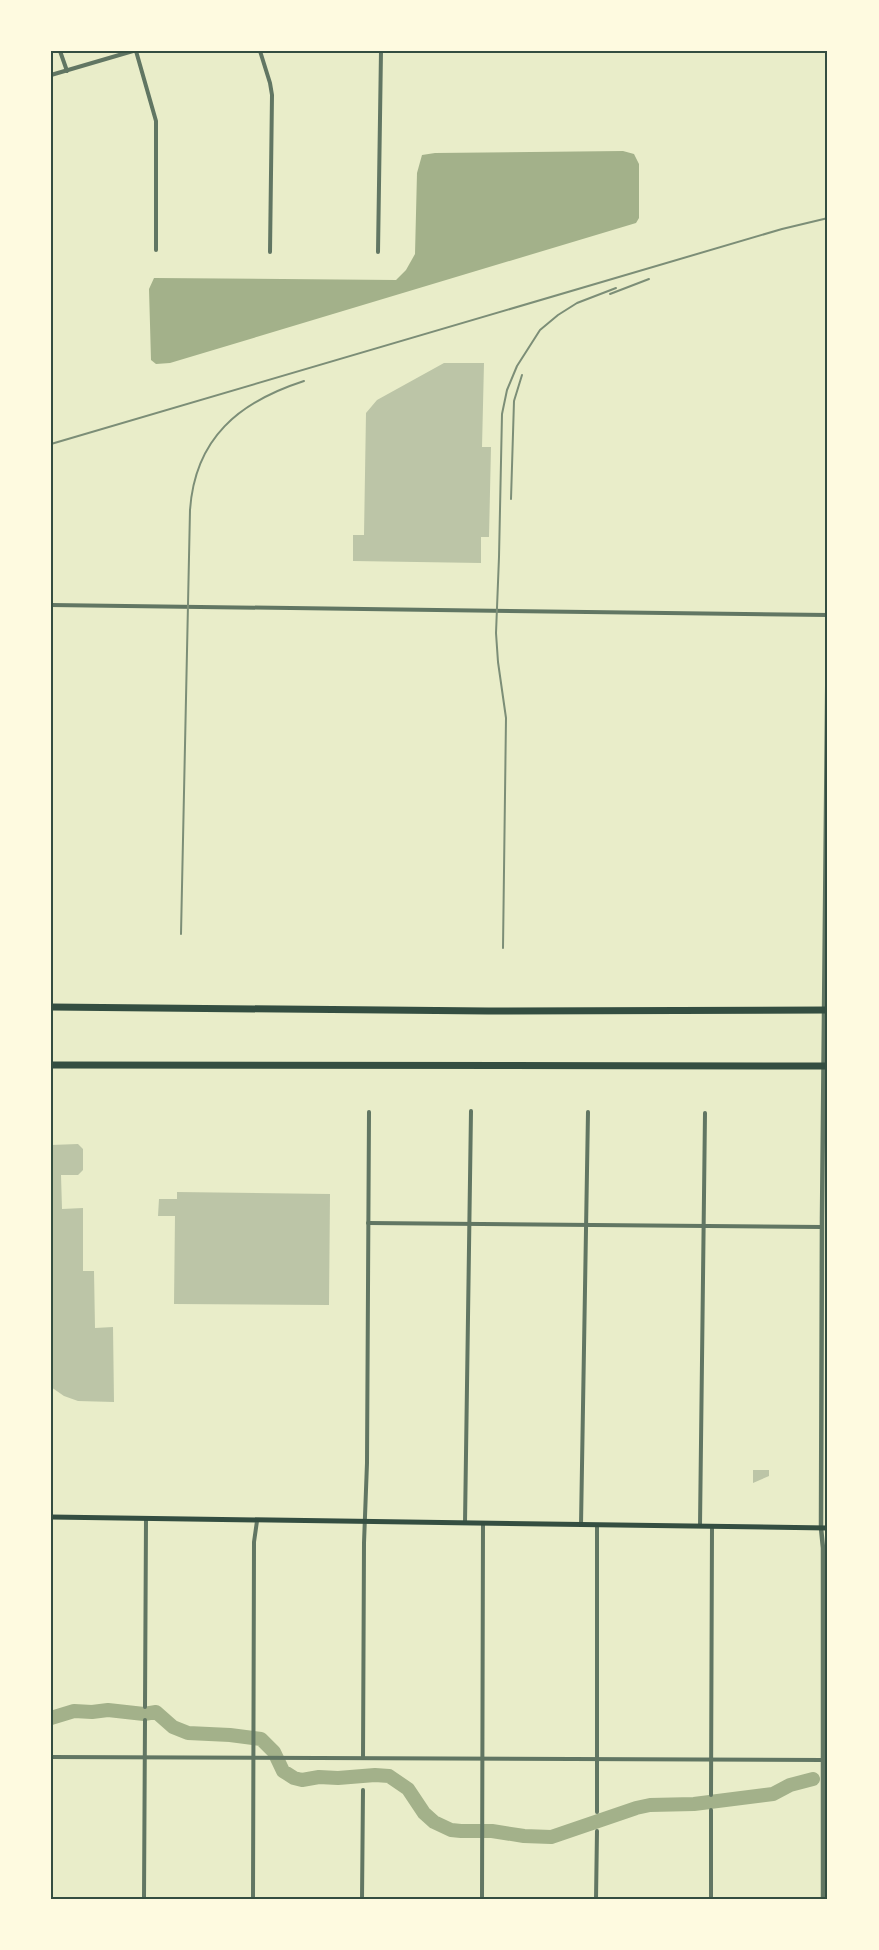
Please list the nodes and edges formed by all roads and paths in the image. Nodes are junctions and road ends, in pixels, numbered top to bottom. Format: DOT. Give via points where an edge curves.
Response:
graph roads {
  1 [pos="60,51"];
  2 [pos="134,51"];
  3 [pos="260,51"];
  4 [pos="381,51"];
  5 [pos="67,70"];
  6 [pos="51,75"];
  7 [pos="156,250"];
  8 [pos="270,252"];
  9 [pos="378,252"];
  10 [pos="51,605"];
  11 [pos="828,610"];
  12 [pos="828,615"];
  13 [pos="51,1007"];
  14 [pos="828,1010"];
  15 [pos="51,1065"];
  16 [pos="828,1066"];
  17 [pos="471,1111"];
  18 [pos="369,1112"];
  19 [pos="588,1112"];
  20 [pos="705,1113"];
  21 [pos="368,1223"];
  22 [pos="470,1224"];
  23 [pos="586,1225"];
  24 [pos="704,1226"];
  25 [pos="822,1227"];
  26 [pos="51,1517"];
  27 [pos="146,1520"];
  28 [pos="257,1521"];
  29 [pos="365,1522"];
  30 [pos="465,1523"];
  31 [pos="483,1523"];
  32 [pos="581,1526"];
  33 [pos="597,1526"];
  34 [pos="700,1527"];
  35 [pos="712,1527"];
  36 [pos="825,1528"];
  37 [pos="145,1707"];
  38 [pos="145,1720"];
  39 [pos="254,1756"];
  40 [pos="51,1757"];
  41 [pos="144,1757"];
  42 [pos="363,1758"];
  43 [pos="482,1759"];
  44 [pos="711,1759"];
  45 [pos="596,1760"];
  46 [pos="824,1760"];
  47 [pos="363,1790"];
  48 [pos="711,1795"];
  49 [pos="711,1810"];
  50 [pos="597,1812"];
  51 [pos="597,1831"];
  52 [pos="144,1899"];
  53 [pos="253,1899"];
  54 [pos="362,1899"];
  55 [pos="482,1899"];
  56 [pos="596,1899"];
  57 [pos="711,1899"];
  58 [pos="823,1899"];
  1 -- 5 [label="street"];
  2 -- 5 [label="street"];
  2 -- 7 [label="street" via="156,121"];
  3 -- 8 [label="street" via="272,95"];
  4 -- 9 [label="street"];
  5 -- 6 [label="street"];
  10 -- 12 [label="street"];
  11 -- 12 [label="street"];
  12 -- 25 [label="street"];
  13 -- 14 [label="highway"];
  15 -- 16 [label="highway"];
  17 -- 22 [label="street"];
  18 -- 21 [label="street"];
  19 -- 23 [label="street"];
  20 -- 24 [label="street"];
  21 -- 22 [label="street"];
  21 -- 29 [label="street"];
  22 -- 23 [label="street"];
  22 -- 30 [label="street"];
  23 -- 24 [label="street"];
  23 -- 32 [label="street"];
  24 -- 25 [label="street"];
  24 -- 34 [label="street"];
  25 -- 36 [label="street"];
  26 -- 27 [label="main road"];
  27 -- 28 [label="main road"];
  27 -- 37 [label="street"];
  28 -- 29 [label="main road"];
  28 -- 39 [label="street"];
  29 -- 30 [label="main road"];
  29 -- 42 [label="street"];
  30 -- 31 [label="main road"];
  31 -- 32 [label="main road"];
  31 -- 43 [label="street"];
  32 -- 33 [label="main road"];
  33 -- 34 [label="main road"];
  33 -- 45 [label="street"];
  34 -- 35 [label="main road"];
  35 -- 36 [label="main road"];
  35 -- 44 [label="street"];
  36 -- 46 [label="street"];
  38 -- 41 [label="street"];
  39 -- 41 [label="street"];
  39 -- 42 [label="street"];
  39 -- 53 [label="street"];
  40 -- 41 [label="street"];
  41 -- 52 [label="street"];
  42 -- 43 [label="street"];
  43 -- 45 [label="street"];
  43 -- 55 [label="street"];
  44 -- 45 [label="street"];
  44 -- 46 [label="street"];
  44 -- 48 [label="street"];
  45 -- 50 [label="street"];
  46 -- 58 [label="street"];
  47 -- 54 [label="street"];
  49 -- 57 [label="street"];
  51 -- 56 [label="street"];
}
